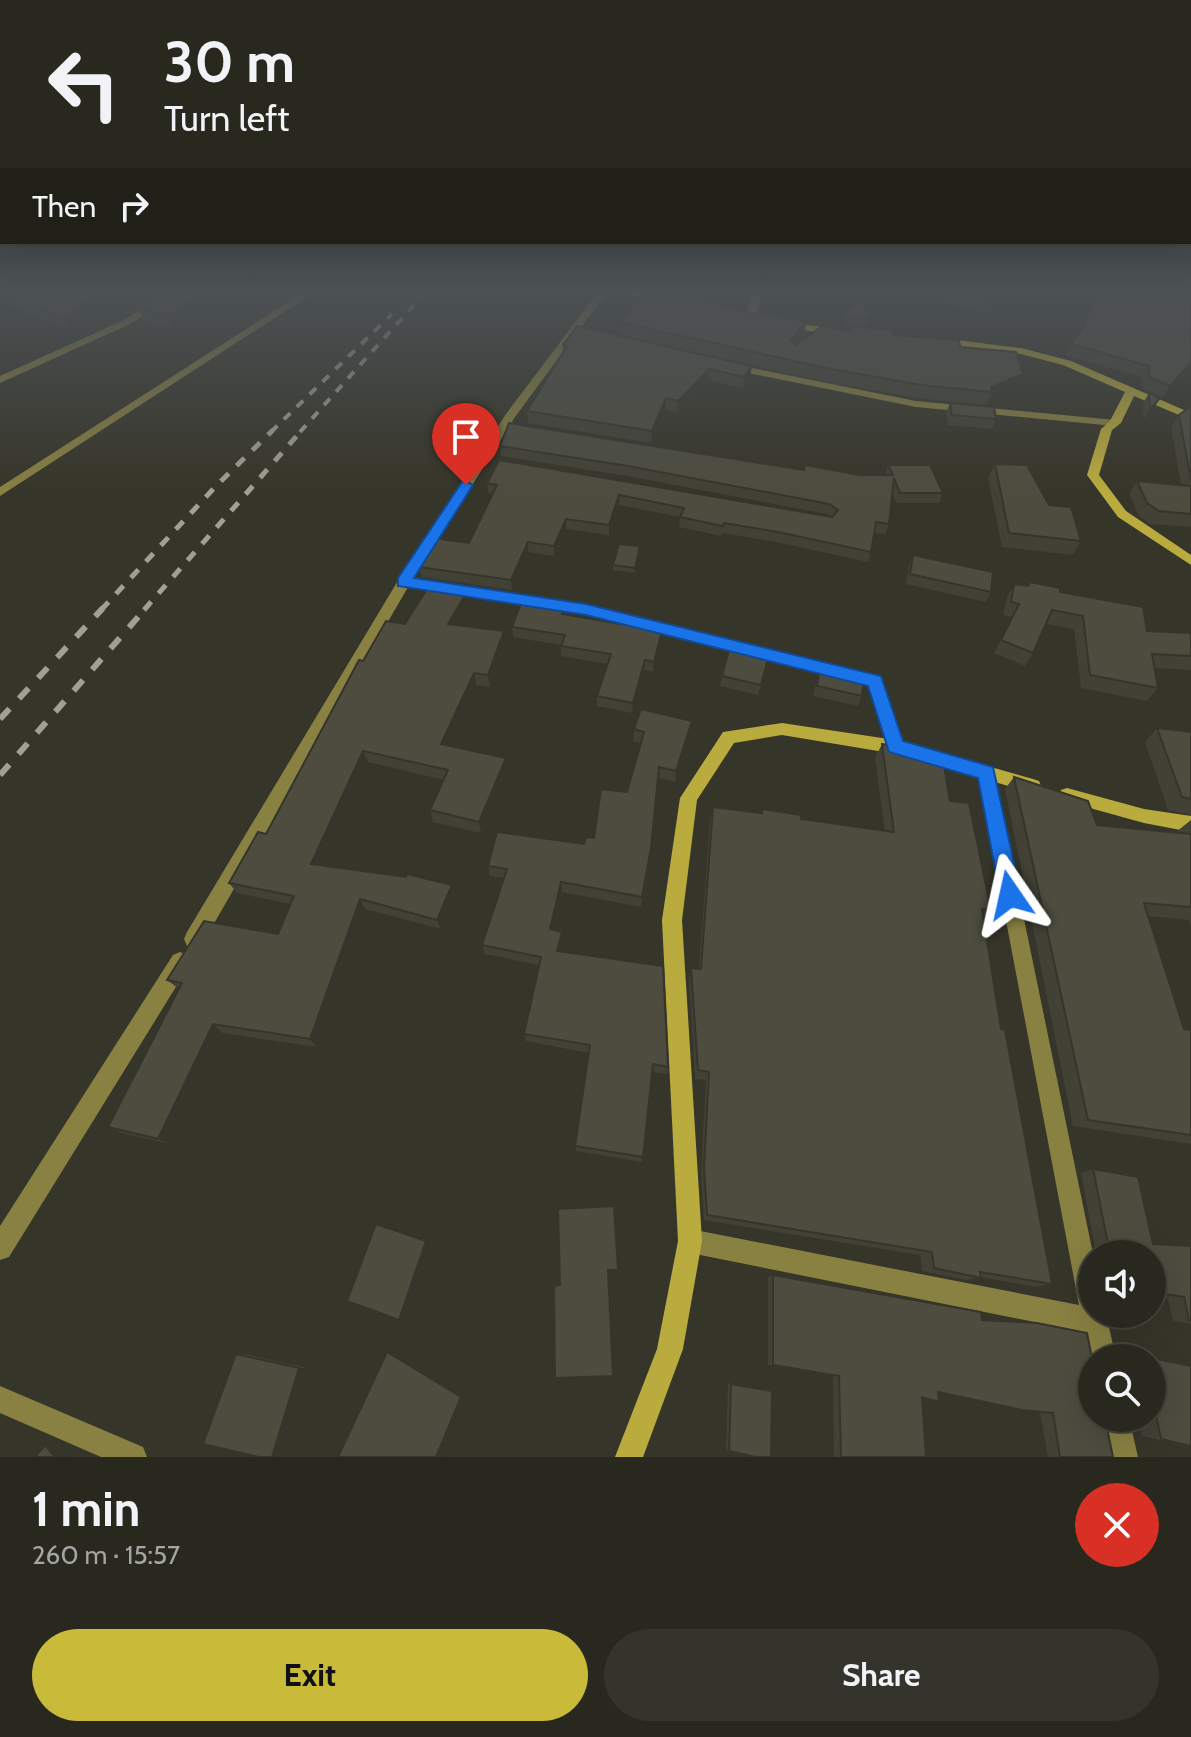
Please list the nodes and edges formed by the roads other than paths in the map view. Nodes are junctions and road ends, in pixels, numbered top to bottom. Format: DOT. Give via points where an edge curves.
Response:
graph roads {
  1 [pos="53,356"];
  2 [pos="211,356"];
  3 [pos="558,356"];
  4 [pos="1040,356"];
  5 [pos="713,362"];
  6 [pos="0,380"];
  7 [pos="1131,391"];
  8 [pos="1191,417"];
  9 [pos="1115,423"];
  10 [pos="0,492"];
  11 [pos="1191,561"];
  12 [pos="404,582"];
  13 [pos="896,746"];
  14 [pos="986,773"];
  15 [pos="1191,824"];
  16 [pos="1078,1240"];
  17 [pos="690,1241"];
  18 [pos="0,1248"];
  19 [pos="1078,1311"];
  20 [pos="0,1399"];
  21 [pos="1119,1432"];
  22 [pos="133,1457"];
  23 [pos="629,1457"];
  24 [pos="1124,1457"];
  1 -- 6 [label="street"];
  2 -- 10 [label="street"];
  3 -- 12 [label="street"];
  4 -- 7 [label="street"];
  5 -- 9 [label="street" via="916,404"];
  7 -- 8 [label="street"];
  7 -- 9 [label="street"];
  9 -- 11 [label="street" via="1107,429 1093,475 1122,514"];
  12 -- 13 [label="street" via="586,609 875,681"];
  12 -- 18 [label="street" via="227,886"];
  13 -- 14 [label="street"];
  13 -- 17 [label="street" via="782,729 729,737 689,798 672,920"];
  14 -- 15 [label="street"];
  14 -- 16 [label="street"];
  17 -- 19 [label="street"];
  17 -- 23 [label="street" via="670,1349"];
  20 -- 22 [label="street"];
  21 -- 24 [label="street"];
}
